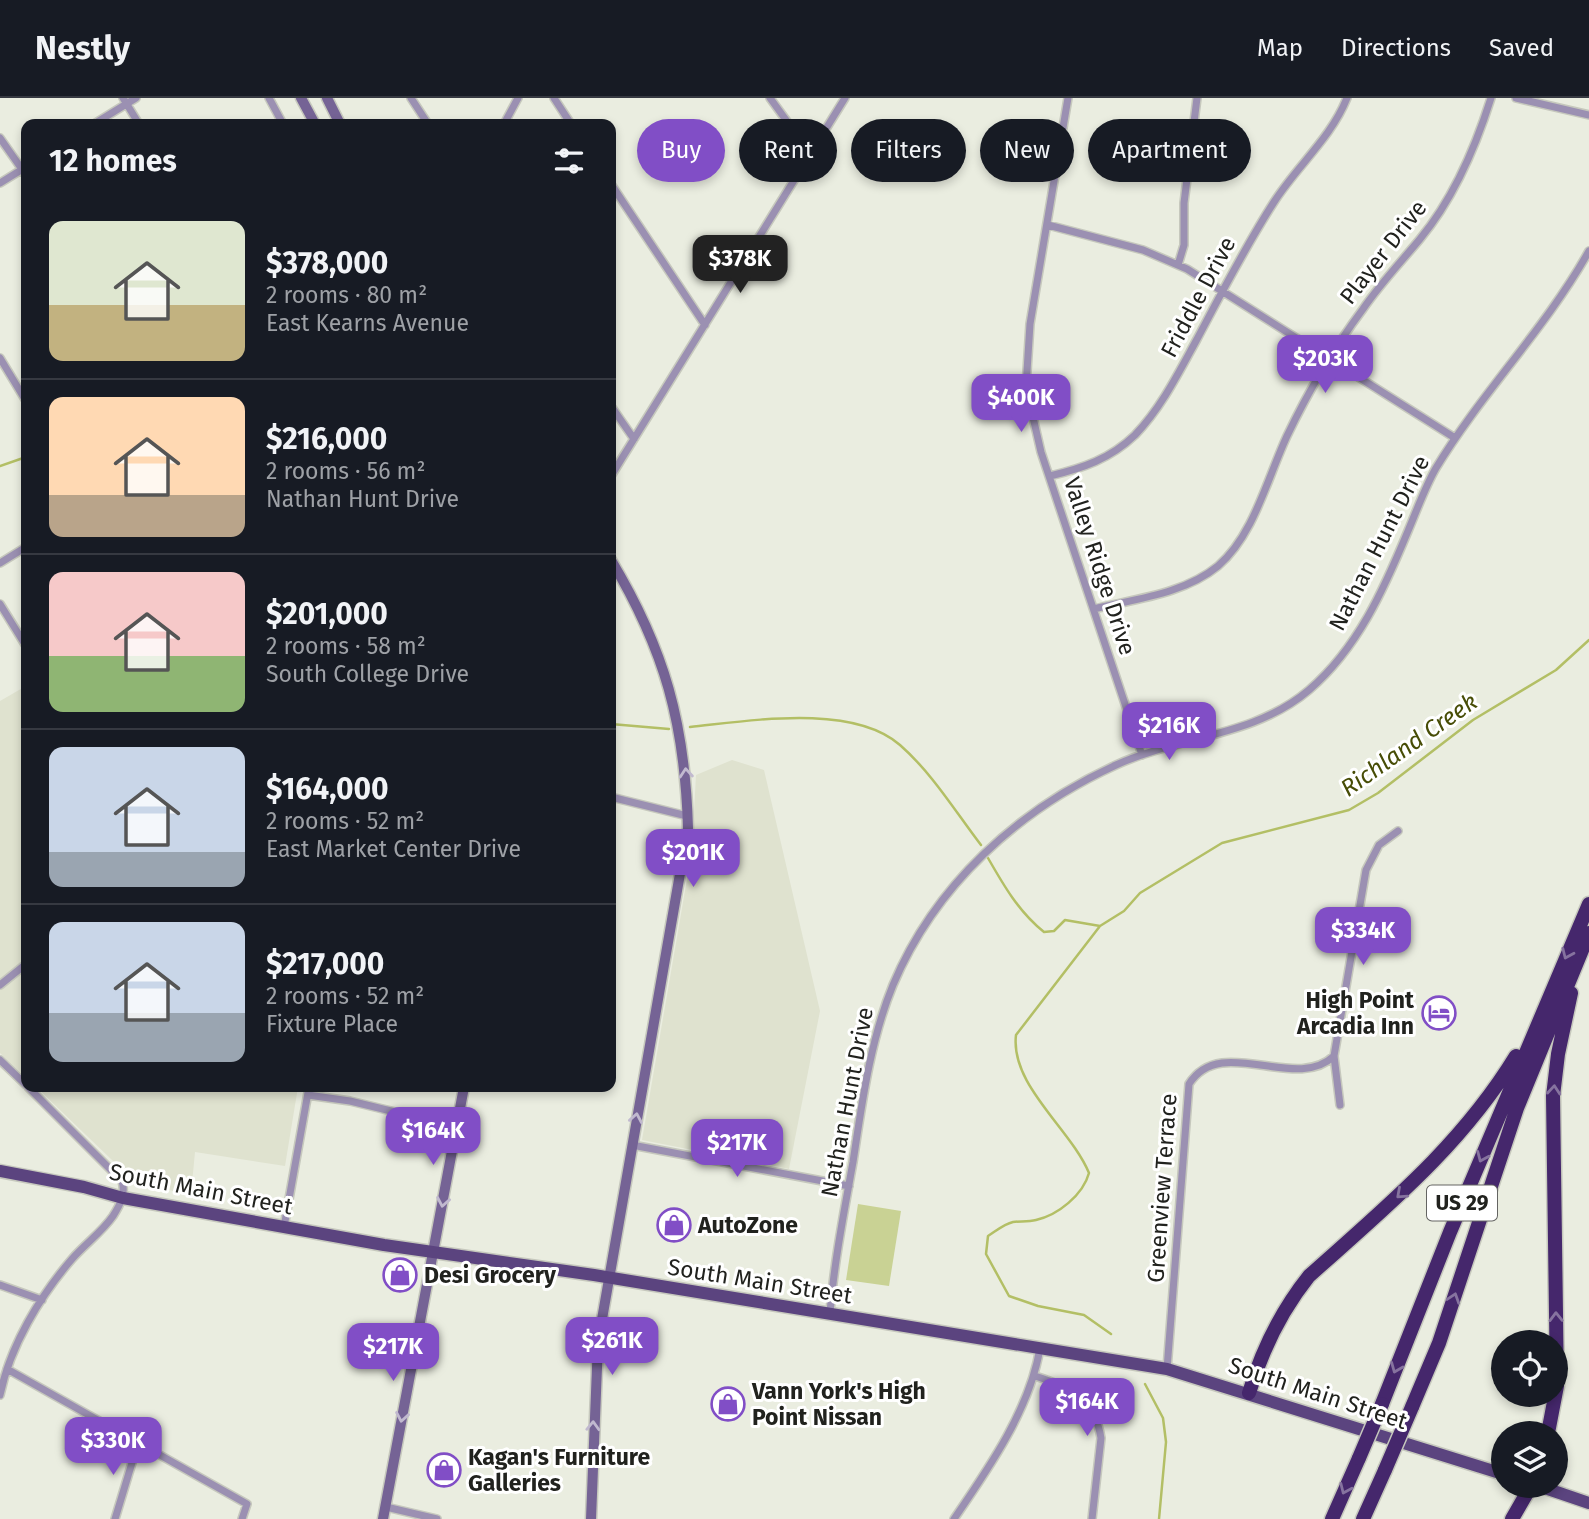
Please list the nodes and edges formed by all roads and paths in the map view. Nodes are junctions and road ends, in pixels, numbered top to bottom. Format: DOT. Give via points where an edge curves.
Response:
graph roads {
  1 [pos="136,98"];
  2 [pos="269,98"];
  3 [pos="302,98"];
  4 [pos="327,98"];
  5 [pos="411,98"];
  6 [pos="518,98"];
  7 [pos="554,98"];
  8 [pos="771,98"];
  9 [pos="845,98"];
  10 [pos="1069,98"];
  11 [pos="1197,98"];
  12 [pos="1347,98"];
  13 [pos="1491,98"];
  14 [pos="1516,98"];
  15 [pos="125,101"];
  16 [pos="1589,115"];
  17 [pos="101,119"];
  18 [pos="136,119"];
  19 [pos="280,119"];
  20 [pos="312,119"];
  21 [pos="338,119"];
  22 [pos="425,119"];
  23 [pos="506,119"];
  24 [pos="568,119"];
  25 [pos="786,119"];
  26 [pos="832,119"];
  27 [pos="0,138"];
  28 [pos="21,165"];
  29 [pos="21,172"];
  30 [pos="794,182"];
  31 [pos="0,183"];
  32 [pos="616,192"];
  33 [pos="1048,225"];
  34 [pos="1589,251"];
  35 [pos="1178,265"];
  36 [pos="1223,292"];
  37 [pos="705,325"];
  38 [pos="0,358"];
  39 [pos="1330,359"];
  40 [pos="8,371"];
  41 [pos="0,376"];
  42 [pos="21,393"];
  43 [pos="616,413"];
  44 [pos="1455,438"];
  45 [pos="634,439"];
  46 [pos="616,468"];
  47 [pos="1050,476"];
  48 [pos="21,550"];
  49 [pos="0,563"];
  50 [pos="616,569"];
  51 [pos="0,604"];
  52 [pos="1094,609"];
  53 [pos="21,638"];
  54 [pos="1142,755"];
  55 [pos="616,798"];
  56 [pos="687,816"];
  57 [pos="1398,831"];
  58 [pos="1589,904"];
  59 [pos="1589,933"];
  60 [pos="1578,963"];
  61 [pos="21,968"];
  62 [pos="0,985"];
  63 [pos="1546,1004"];
  64 [pos="1334,1056"];
  65 [pos="0,1060"];
  66 [pos="21,1080"];
  67 [pos="33,1092"];
  68 [pos="309,1092"];
  69 [pos="313,1092"];
  70 [pos="463,1092"];
  71 [pos="1340,1105"];
  72 [pos="457,1127"];
  73 [pos="632,1145"];
  74 [pos="0,1171"];
  75 [pos="849,1186"];
  76 [pos="123,1198"];
  77 [pos="284,1228"];
  78 [pos="434,1253"];
  79 [pos="610,1278"];
  80 [pos="0,1285"];
  81 [pos="42,1300"];
  82 [pos="830,1313"];
  83 [pos="1040,1347"];
  84 [pos="7,1368"];
  85 [pos="1167,1369"];
  86 [pos="1035,1376"];
  87 [pos="1249,1393"];
  88 [pos="0,1395"];
  89 [pos="1550,1421"];
  90 [pos="138,1443"];
  91 [pos="1491,1470"];
  92 [pos="1568,1496"];
  93 [pos="1524,1498"];
  94 [pos="1589,1503"];
  95 [pos="385,1513"];
  96 [pos="115,1519"];
  97 [pos="242,1519"];
  98 [pos="437,1519"];
  99 [pos="591,1519"];
  100 [pos="954,1519"];
  101 [pos="1092,1519"];
  102 [pos="1332,1519"];
  103 [pos="1363,1519"];
  104 [pos="1512,1519"];
  1 -- 15 [label="street"];
  2 -- 19 [label="street"];
  3 -- 20 [label="main road"];
  4 -- 21 [label="main road"];
  5 -- 22 [label="street"];
  6 -- 23 [label="street"];
  7 -- 24 [label="street"];
  8 -- 25 [label="street"];
  9 -- 26 [label="street"];
  10 -- 33 [label="street, Valley Ridge Drive"];
  11 -- 35 [label="street" via="1184,203 1184,245"];
  12 -- 36 [label="street, Friddle Drive" via="1321,142 1275,200"];
  13 -- 39 [label="street, Player Drive" via="1471,157 1449,196"];
  14 -- 16 [label="street"];
  15 -- 17 [label="street"];
  15 -- 18 [label="street"];
  27 -- 28 [label="street"];
  29 -- 31 [label="street"];
  30 -- 37 [label="street"];
  32 -- 37 [label="street"];
  33 -- 35 [label="street" via="1143,250"];
  33 -- 47 [label="street, Valley Ridge Drive" via="1030,324 1026,387"];
  34 -- 44 [label="street, Nathan Hunt Drive"];
  35 -- 36 [label="street"];
  36 -- 39 [label="street"];
  36 -- 47 [label="street, Friddle Drive" via="1169,390 1134,435 1104,458"];
  37 -- 45 [label="street"];
  38 -- 40 [label="street"];
  39 -- 44 [label="street"];
  39 -- 52 [label="street, Player Drive" via="1230,554 1179,589"];
  40 -- 41 [label="street"];
  40 -- 42 [label="street"];
  43 -- 45 [label="street"];
  44 -- 54 [label="street, Nathan Hunt Drive" via="1433,473 1376,603 1324,676 1265,717"];
  45 -- 46 [label="street"];
  47 -- 52 [label="street, Valley Ridge Drive"];
  48 -- 49 [label="street"];
  56 -- 50 [label="main road, one-way" via="685,763 674,704 654,638"];
  51 -- 53 [label="street"];
  52 -- 54 [label="street, Valley Ridge Drive"];
  54 -- 75 [label="street, Nathan Hunt Drive" via="1083,781 1020,822 957,880 933,912 887,1003 872,1055"];
  55 -- 56 [label="street"];
  73 -- 56 [label="main road, one-way"];
  57 -- 64 [label="street" via="1379,845 1368,863"];
  58 -- 63 [label="highway, US 29, one-way"];
  59 -- 60 [label="highway, US 29"];
  89 -- 60 [label="highway, one-way" via="1557,1386 1553,1096"];
  103 -- 60 [label="highway, US 29, one-way, bridge" via="1439,1343 1517,1108"];
  61 -- 62 [label="street"];
  63 -- 87 [label="highway, one-way" via="1505,1074 1450,1147 1309,1276 1290,1301 1260,1359"];
  63 -- 102 [label="highway, US 29, one-way, bridge"];
  64 -- 71 [label="street"];
  64 -- 85 [label="street, Greenview Terrace" via="1326,1065 1304,1068 1218,1062 1201,1069 1189,1084"];
  65 -- 66 [label="street"];
  67 -- 76 [label="street" via="121,1181"];
  68 -- 77 [label="street"];
  69 -- 72 [label="street"];
  70 -- 72 [label="main road"];
  72 -- 78 [label="main road, one-way"];
  73 -- 75 [label="street"];
  73 -- 79 [label="main road"];
  74 -- 76 [label="main road, South Main Street"];
  75 -- 82 [label="street, Nathan Hunt Drive"];
  76 -- 77 [label="main road, South Main Street"];
  76 -- 81 [label="street"];
  77 -- 78 [label="main road, South Main Street"];
  78 -- 79 [label="main road, South Main Street"];
  78 -- 95 [label="main road, one-way"];
  79 -- 82 [label="main road, South Main Street"];
  99 -- 79 [label="main road, one-way" via="598,1342"];
  80 -- 81 [label="street"];
  81 -- 84 [label="street"];
  82 -- 83 [label="main road, South Main Street"];
  83 -- 85 [label="main road, South Main Street"];
  83 -- 86 [label="street"];
  84 -- 88 [label="street"];
  84 -- 90 [label="street"];
  85 -- 87 [label="main road, South Main Street"];
  86 -- 100 [label="street" via="993,1459"];
  86 -- 101 [label="street" via="1085,1399 1099,1426"];
  87 -- 91 [label="main road, South Main Street"];
  90 -- 96 [label="street"];
  90 -- 97 [label="street" via="247,1504"];
  92 -- 94 [label="main road"];
  93 -- 104 [label="highway"];
  95 -- 98 [label="street"];
}
